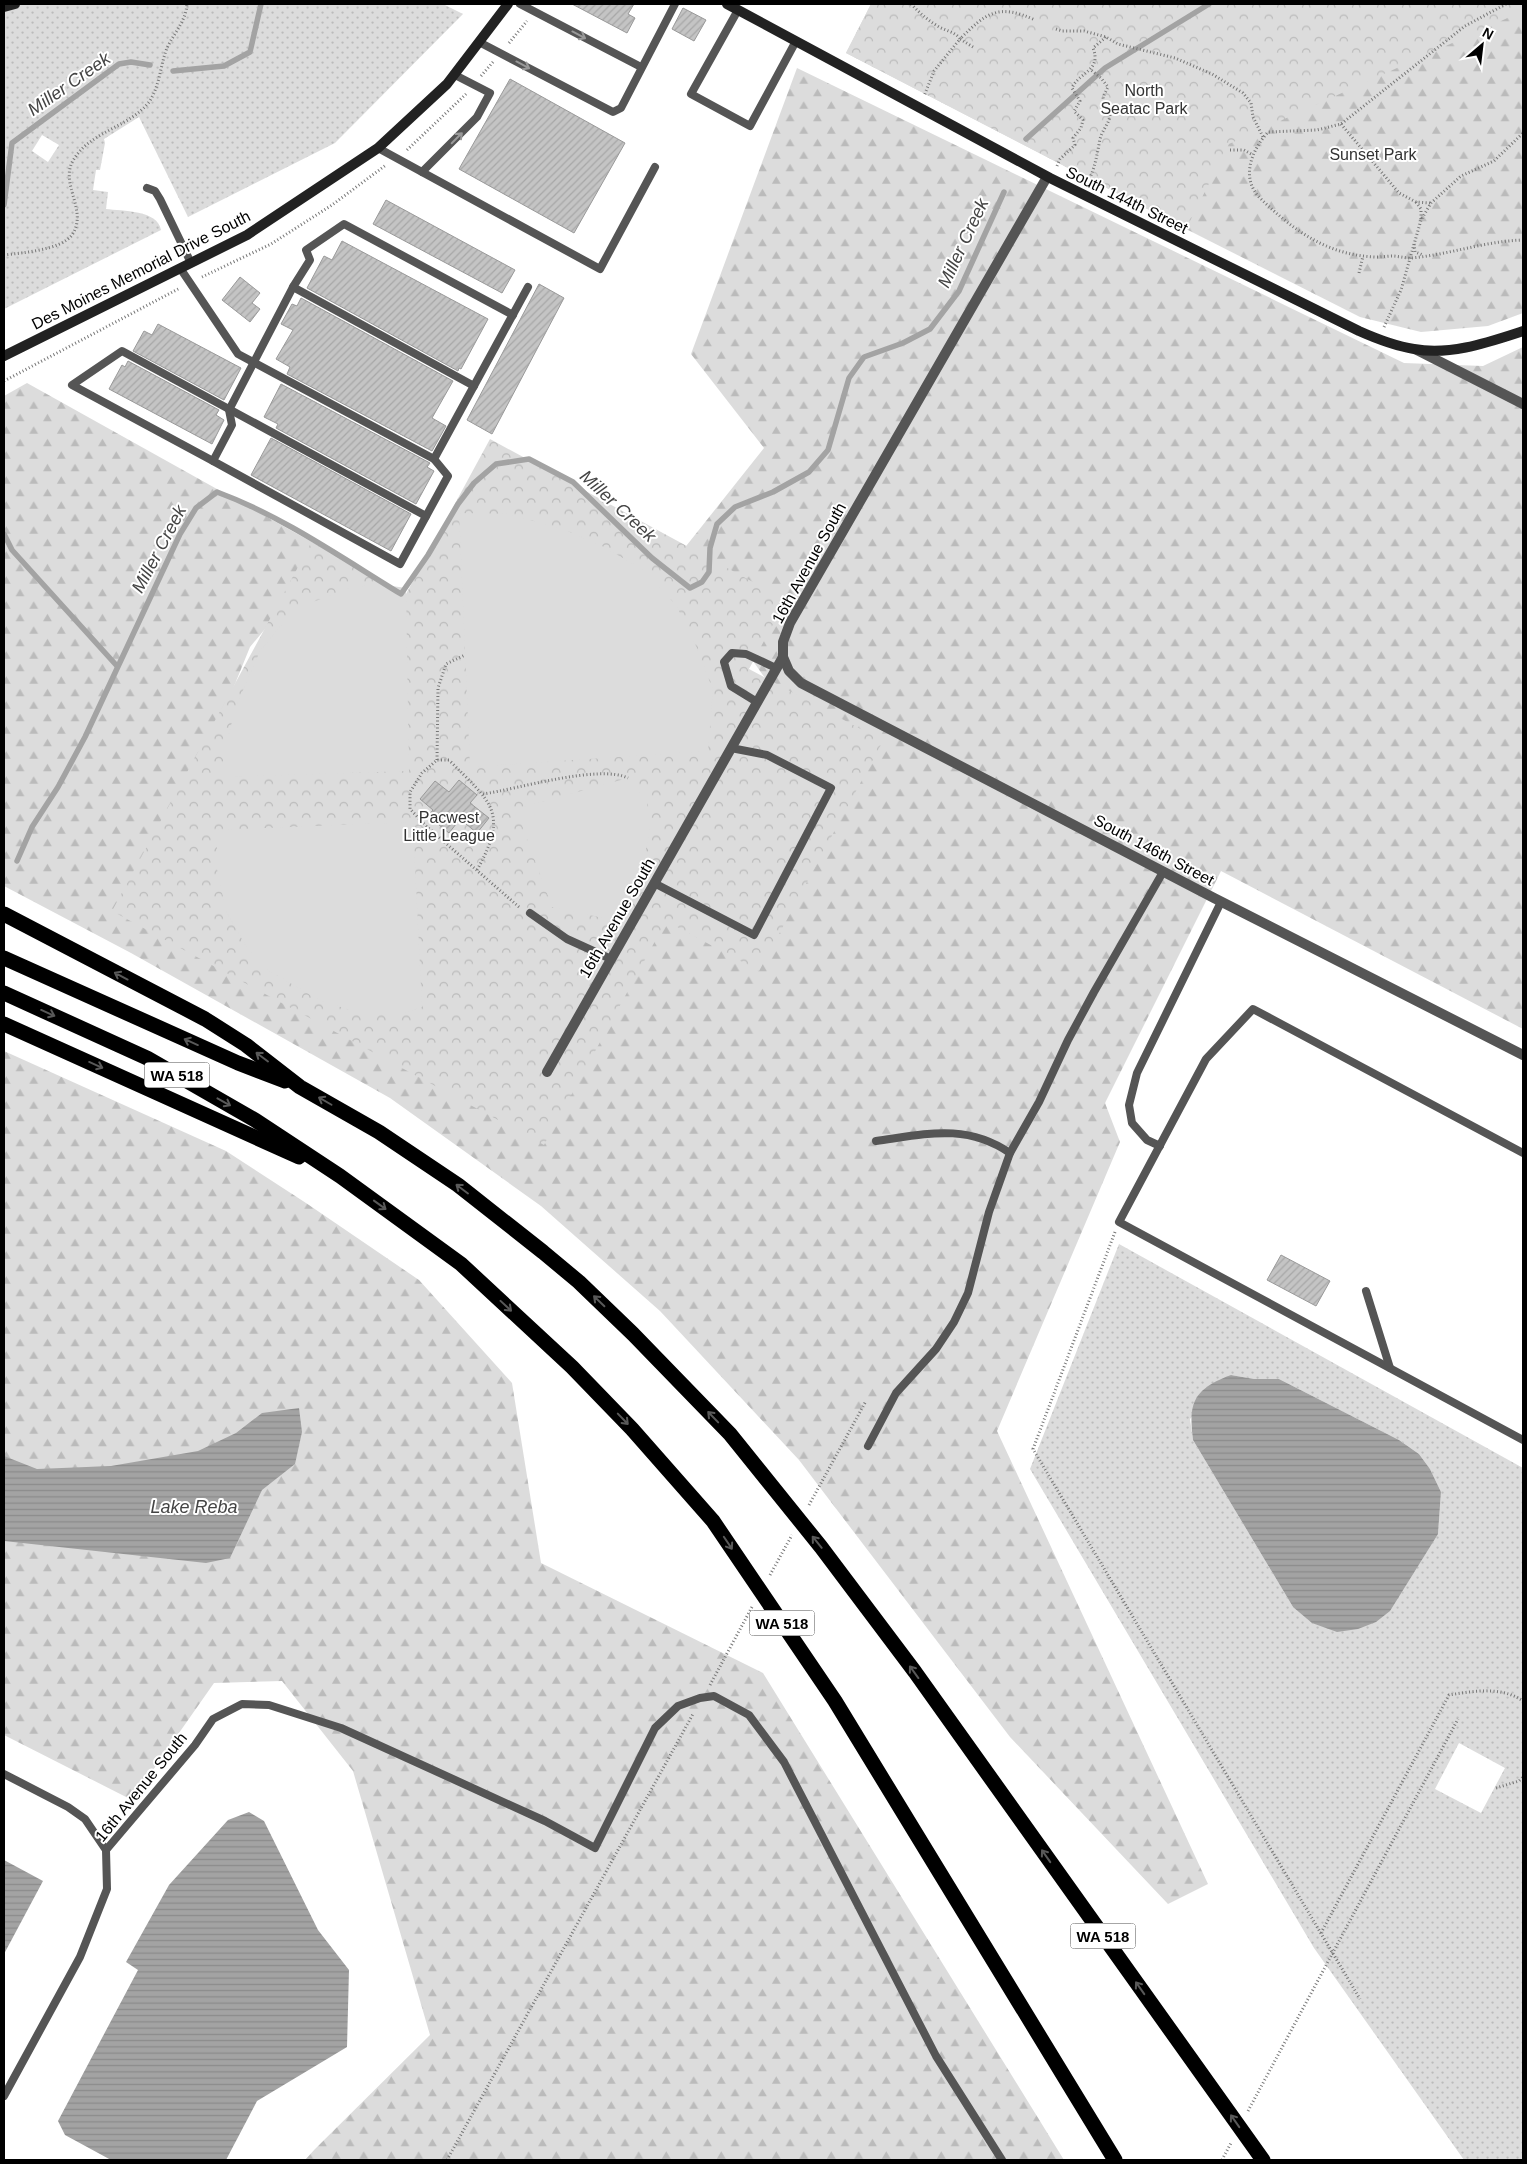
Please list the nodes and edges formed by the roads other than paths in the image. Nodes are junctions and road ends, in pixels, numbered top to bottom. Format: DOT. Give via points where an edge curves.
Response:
graph roads {
  1 [pos="15,4"];
  2 [pos="508,4"];
  3 [pos="520,4"];
  4 [pos="675,4"];
  5 [pos="727,4"];
  6 [pos="4,7"];
  7 [pos="738,10"];
  8 [pos="796,41"];
  9 [pos="480,42"];
  10 [pos="641,68"];
  11 [pos="455,75"];
  12 [pos="378,148"];
  13 [pos="655,167"];
  14 [pos="422,172"];
  15 [pos="1049,177"];
  16 [pos="147,188"];
  17 [pos="191,263"];
  18 [pos="180,268"];
  19 [pos="293,287"];
  20 [pos="528,287"];
  21 [pos="512,315"];
  22 [pos="1523,330"];
  23 [pos="1416,350"];
  24 [pos="4,356"];
  25 [pos="253,362"];
  26 [pos="474,386"];
  27 [pos="1523,404"];
  28 [pos="229,410"];
  29 [pos="434,459"];
  30 [pos="213,461"];
  31 [pos="426,516"];
  32 [pos="783,657"];
  33 [pos="776,668"];
  34 [pos="757,702"];
  35 [pos="731,748"];
  36 [pos="1163,872"];
  37 [pos="654,883"];
  38 [pos="1221,902"];
  39 [pos="530,913"];
  40 [pos="4,914"];
  41 [pos="4,958"];
  42 [pos="611,959"];
  43 [pos="4,993"];
  44 [pos="4,1024"];
  45 [pos="1523,1054"];
  46 [pos="547,1072"];
  47 [pos="300,1087"];
  48 [pos="876,1141"];
  49 [pos="1160,1146"];
  50 [pos="1010,1153"];
  51 [pos="1523,1153"];
  52 [pos="340,1176"];
  53 [pos="1366,1291"];
  54 [pos="1390,1368"];
  55 [pos="1523,1440"];
  56 [pos="868,1446"];
  57 [pos="4,1774"];
  58 [pos="106,1850"];
  59 [pos="4,2096"];
  60 [pos="1002,2160"];
  61 [pos="1114,2160"];
  62 [pos="1263,2160"];
  1 -- 6 [label="street"];
  2 -- 9 [label="street, Des Moines Memorial Drive South"];
  3 -- 10 [label="lane, one-way"];
  4 -- 10 [label="lane"];
  5 -- 7 [label="street, South 144th Street"];
  7 -- 8 [label="street, South 144th Street"];
  7 -- 8 [label="lane" via="691,94 750,126"];
  8 -- 15 [label="street, South 144th Street"];
  9 -- 10 [label="lane, one-way" via="613,112 621,108"];
  9 -- 11 [label="street, Des Moines Memorial Drive South"];
  11 -- 12 [label="street, Des Moines Memorial Drive South"];
  14 -- 11 [label="lane, one-way" via="477,117 490,93"];
  12 -- 14 [label="lane"];
  12 -- 17 [label="street, Des Moines Memorial Drive South" via="247,235"];
  13 -- 14 [label="lane" via="600,269"];
  15 -- 23 [label="street, South 144th Street" via="1378,339"];
  15 -- 32 [label="street, 16th Avenue South" via="790,623 783,642"];
  16 -- 17 [label="lane" via="160,199"];
  17 -- 18 [label="street, Des Moines Memorial Drive South"];
  18 -- 24 [label="street, Des Moines Memorial Drive South"];
  18 -- 25 [label="lane" via="238,354"];
  19 -- 21 [label="lane" via="310,260 306,250 344,224"];
  19 -- 25 [label="lane"];
  19 -- 26 [label="lane"];
  20 -- 21 [label="lane"];
  21 -- 26 [label="lane"];
  22 -- 23 [label="street" via="1490,342 1454,349"];
  23 -- 27 [label="street, South 144th Street"];
  25 -- 28 [label="lane"];
  25 -- 29 [label="lane"];
  26 -- 29 [label="lane"];
  28 -- 30 [label="lane" via="232,425"];
  28 -- 30 [label="lane" via="122,351 72,385"];
  28 -- 31 [label="lane"];
  29 -- 31 [label="lane" via="448,476"];
  30 -- 31 [label="lane" via="400,564"];
  32 -- 33 [label="street, 16th Avenue South"];
  32 -- 36 [label="street, South 146th Street" via="789,671 801,683"];
  33 -- 34 [label="street, 16th Avenue South"];
  33 -- 34 [label="lane" via="746,654 732,654 724,662 731,686"];
  34 -- 35 [label="street, 16th Avenue South"];
  35 -- 37 [label="street, 16th Avenue South"];
  35 -- 37 [label="lane" via="767,755 831,788 754,935"];
  36 -- 38 [label="street, South 146th Street"];
  36 -- 50 [label="lane" via="1094,992"];
  37 -- 42 [label="street, 16th Avenue South"];
  38 -- 45 [label="street, South 146th Street"];
  38 -- 49 [label="lane" via="1137,1073 1129,1105 1132,1123 1147,1140"];
  39 -- 42 [label="lane" via="567,939"];
  47 -- 40 [label="highway, one-way" via="246,1045 205,1019"];
  47 -- 41 [label="highway, WA 518, one-way" via="238,1063"];
  42 -- 46 [label="street, 16th Avenue South"];
  43 -- 52 [label="highway, WA 518, one-way" via="147,1058 255,1120"];
  44 -- 52 [label="highway, one-way"];
  62 -- 47 [label="highway, WA 518, one-way" via="915,1672 730,1434 633,1334 543,1252 458,1185 379,1132"];
  48 -- 50 [label="lane" via="932,1133 960,1134 993,1142"];
  49 -- 51 [label="lane" via="1206,1059 1253,1009"];
  49 -- 54 [label="lane" via="1119,1222"];
  50 -- 56 [label="lane" via="989,1212 968,1293 954,1322 936,1349 896,1393"];
  52 -- 61 [label="highway, WA 518, one-way" via="461,1264 592,1388 713,1521 835,1701"];
  53 -- 54 [label="lane"];
  54 -- 55 [label="lane"];
  57 -- 58 [label="lane" via="85,1819"];
  58 -- 59 [label="lane, 16th Avenue South" via="106,1889 80,1957"];
  58 -- 60 [label="lane, 16th Avenue South" via="196,1745 213,1719 242,1704 269,1705 341,1728 544,1821 595,1848 655,1728 678,1706 714,1696 750,1714 784,1762 936,2056"];
}
